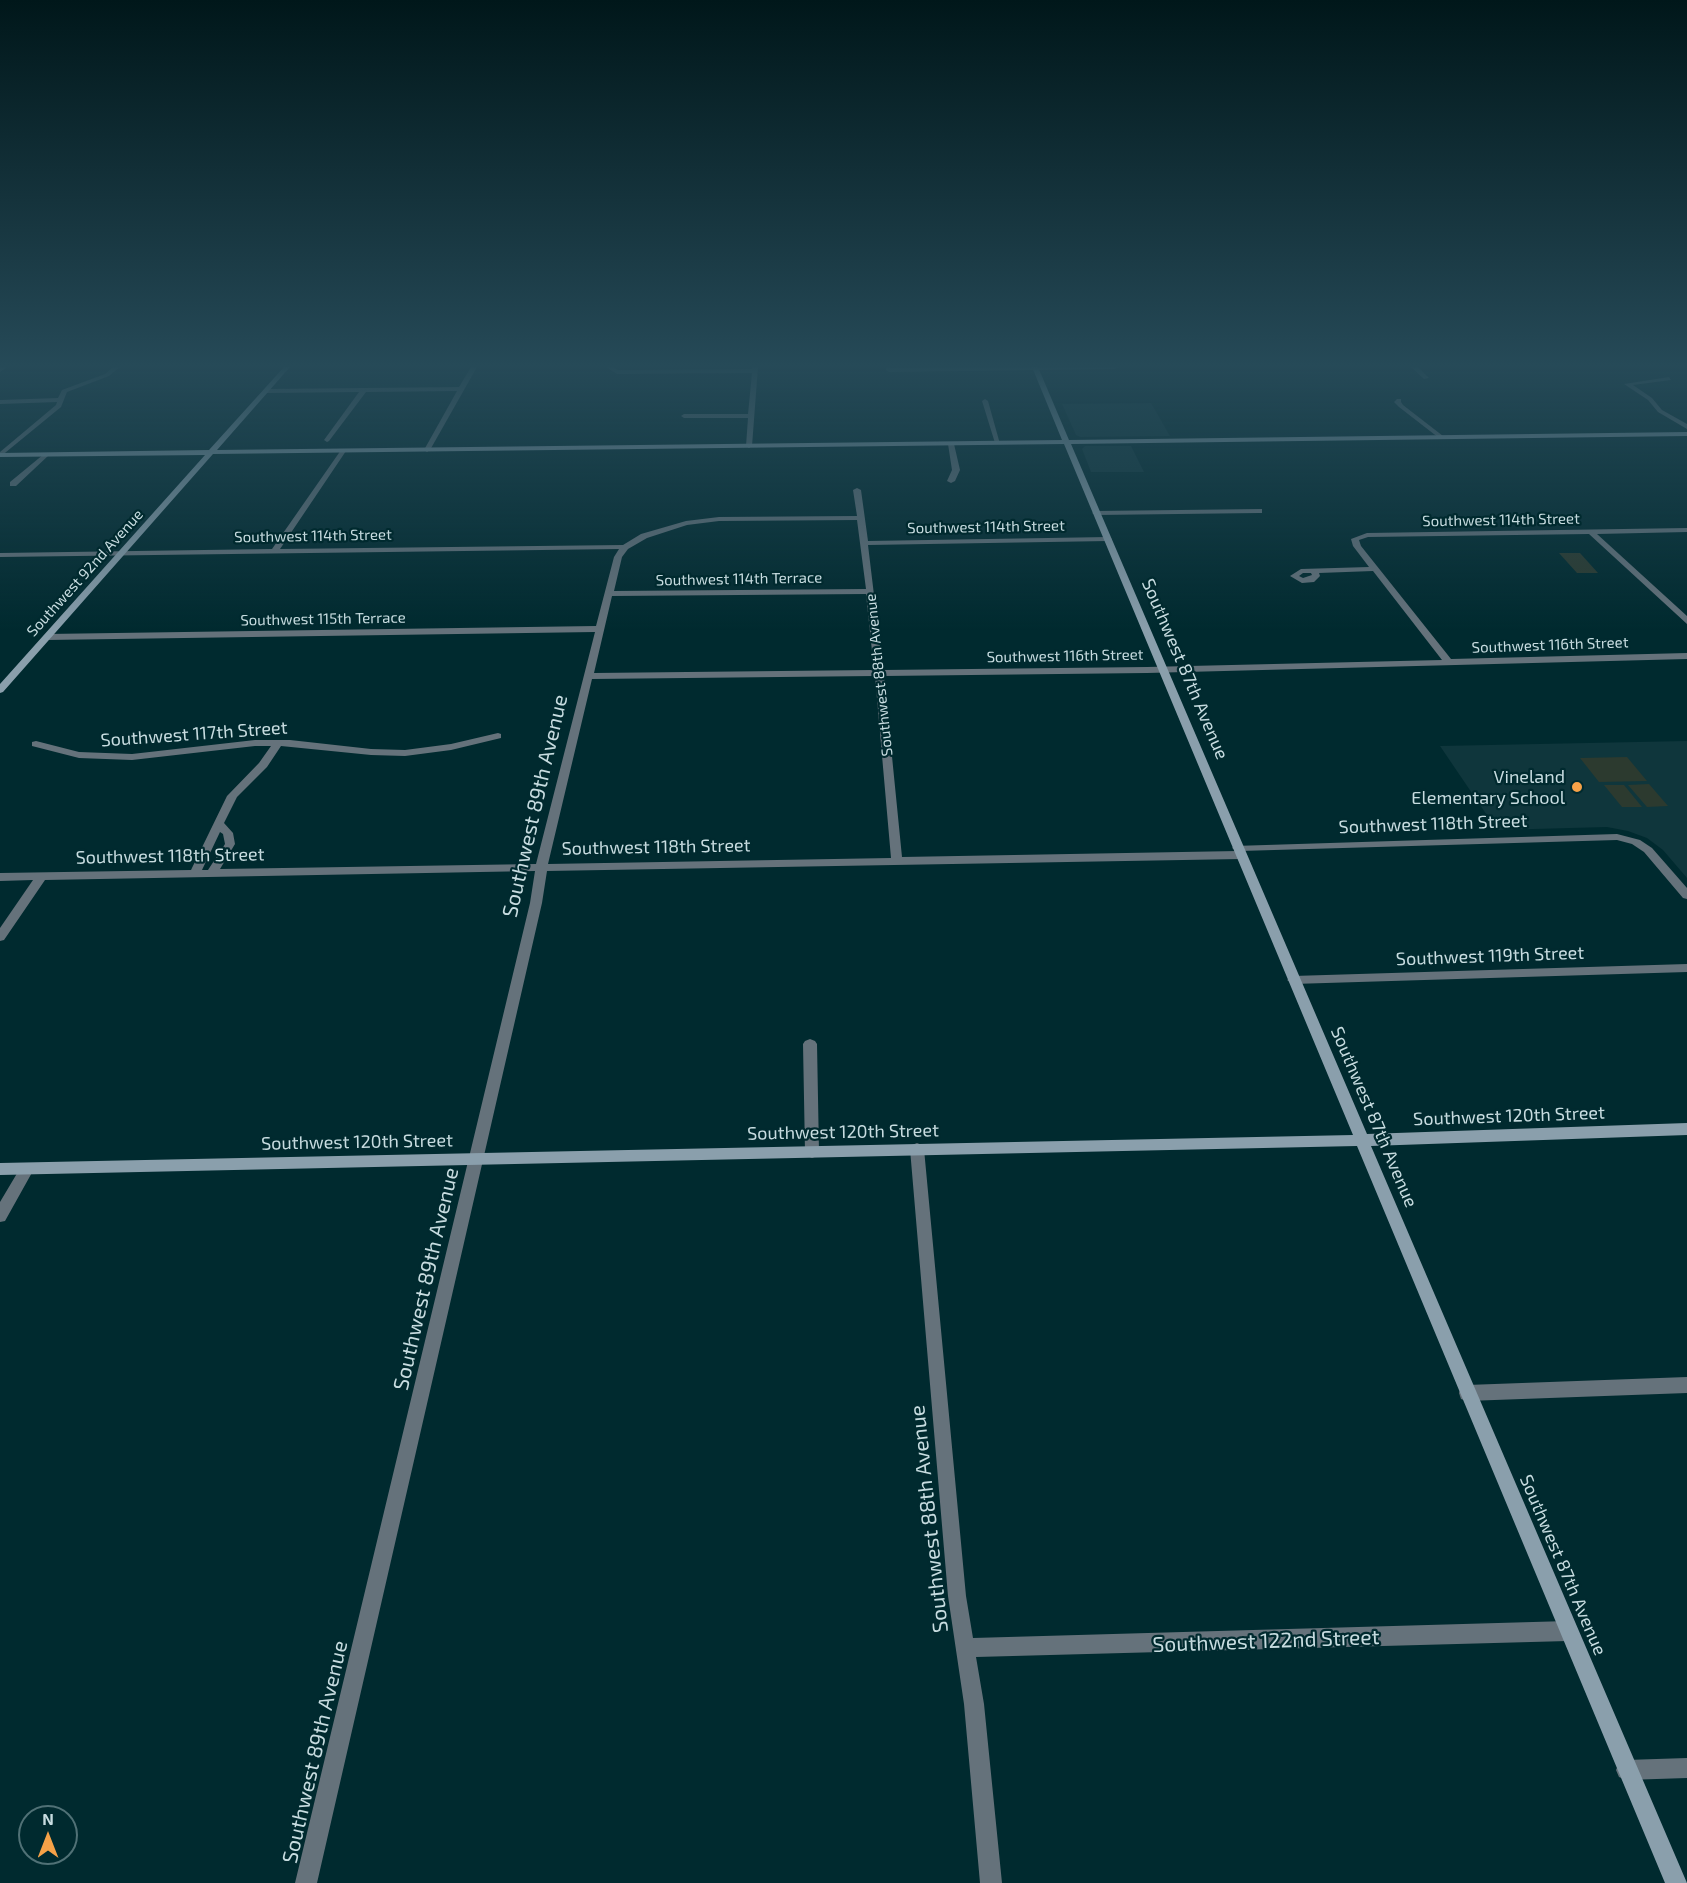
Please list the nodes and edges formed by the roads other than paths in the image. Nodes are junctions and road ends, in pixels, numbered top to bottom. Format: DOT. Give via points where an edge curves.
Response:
graph roads {
  1 [pos="45,455"];
  2 [pos="209,455"];
  3 [pos="340,455"];
  4 [pos="953,455"];
  5 [pos="1072,455"];
  6 [pos="951,481"];
  7 [pos="13,484"];
  8 [pos="857,490"];
  9 [pos="1259,511"];
  10 [pos="1096,513"];
  11 [pos="862,518"];
  12 [pos="1687,530"];
  13 [pos="1591,532"];
  14 [pos="1108,539"];
  15 [pos="864,543"];
  16 [pos="625,547"];
  17 [pos="275,550"];
  18 [pos="122,552"];
  19 [pos="0,555"];
  20 [pos="1375,569"];
  21 [pos="1314,571"];
  22 [pos="870,591"];
  23 [pos="608,594"];
  24 [pos="1687,621"];
  25 [pos="600,629"];
  26 [pos="47,637"];
  27 [pos="1687,656"];
  28 [pos="1449,663"];
  29 [pos="1163,670"];
  30 [pos="879,673"];
  31 [pos="587,676"];
  32 [pos="0,690"];
  33 [pos="498,736"];
  34 [pos="278,743"];
  35 [pos="36,744"];
  36 [pos="220,825"];
  37 [pos="1240,851"];
  38 [pos="897,861"];
  39 [pos="542,867"];
  40 [pos="195,873"];
  41 [pos="212,873"];
  42 [pos="42,876"];
  43 [pos="0,877"];
  44 [pos="1687,895"];
  45 [pos="0,937"];
  46 [pos="1687,968"];
  47 [pos="1293,980"];
  48 [pos="810,1044"];
  49 [pos="1687,1129"];
  50 [pos="1361,1140"];
  51 [pos="917,1149"];
  52 [pos="812,1152"];
  53 [pos="476,1159"];
  54 [pos="0,1169"];
  55 [pos="27,1169"];
  56 [pos="0,1216"];
  57 [pos="1687,1385"];
  58 [pos="1467,1393"];
  59 [pos="1569,1631"];
  60 [pos="964,1648"];
  61 [pos="1687,1768"];
  62 [pos="1626,1770"];
  63 [pos="306,1883"];
  64 [pos="991,1883"];
  65 [pos="1676,1883"];
  1 -- 7 [label="street"];
  2 -- 18 [label="main road, Southwest 92nd Avenue"];
  3 -- 17 [label="street"];
  4 -- 6 [label="street" via="956,470"];
  5 -- 10 [label="main road, Southwest 87th Avenue"];
  8 -- 11 [label="street, Southwest 88th Avenue"];
  9 -- 10 [label="street"];
  10 -- 14 [label="main road, Southwest 87th Avenue"];
  11 -- 15 [label="street, Southwest 88th Avenue"];
  11 -- 16 [label="street" via="699,521 661,529"];
  12 -- 13 [label="street, Southwest 114th Street"];
  13 -- 20 [label="street, Southwest 114th Street" via="1357,537 1355,544"];
  13 -- 24 [label="street"];
  14 -- 15 [label="street, Southwest 114th Street"];
  14 -- 29 [label="main road, Southwest 87th Avenue"];
  15 -- 22 [label="street, Southwest 88th Avenue"];
  16 -- 17 [label="street, Southwest 114th Street"];
  16 -- 23 [label="street, Southwest 89th Avenue" via="616,560"];
  17 -- 18 [label="street, Southwest 114th Street"];
  18 -- 19 [label="street, Southwest 114th Street"];
  18 -- 26 [label="main road, Southwest 92nd Avenue"];
  20 -- 21 [label="street"];
  20 -- 28 [label="street"];
  22 -- 23 [label="street, Southwest 114th Terrace"];
  22 -- 30 [label="street, Southwest 88th Avenue"];
  23 -- 25 [label="street, Southwest 89th Avenue"];
  25 -- 26 [label="street, Southwest 115th Terrace"];
  25 -- 31 [label="street, Southwest 89th Avenue"];
  26 -- 32 [label="main road, Southwest 92nd Avenue"];
  27 -- 28 [label="street, Southwest 116th Street"];
  28 -- 29 [label="street, Southwest 116th Street"];
  29 -- 30 [label="street, Southwest 116th Street"];
  29 -- 37 [label="main road, Southwest 87th Avenue"];
  30 -- 31 [label="street, Southwest 116th Street"];
  30 -- 38 [label="street, Southwest 88th Avenue"];
  31 -- 39 [label="street, Southwest 89th Avenue"];
  33 -- 34 [label="street, Southwest 117th Street" via="451,747 392,753"];
  34 -- 35 [label="street, Southwest 117th Street" via="112,758 79,755"];
  34 -- 36 [label="street" via="263,765 232,796"];
  36 -- 40 [label="street"];
  36 -- 41 [label="street" via="228,833 230,844"];
  37 -- 38 [label="street, Southwest 118th Street"];
  37 -- 44 [label="street, Southwest 118th Street" via="1602,836 1630,840 1652,854"];
  37 -- 47 [label="main road, Southwest 87th Avenue"];
  38 -- 39 [label="street, Southwest 118th Street"];
  39 -- 41 [label="street, Southwest 118th Street"];
  39 -- 53 [label="street, Southwest 89th Avenue"];
  40 -- 41 [label="street, Southwest 118th Street"];
  40 -- 42 [label="street, Southwest 118th Street"];
  42 -- 43 [label="street, Southwest 118th Street"];
  42 -- 45 [label="street"];
  46 -- 47 [label="street, Southwest 119th Street"];
  47 -- 50 [label="main road, Southwest 87th Avenue"];
  48 -- 52 [label="street"];
  49 -- 50 [label="main road, Southwest 120th Street"];
  50 -- 51 [label="main road, Southwest 120th Street"];
  50 -- 58 [label="main road, Southwest 87th Avenue"];
  51 -- 52 [label="main road, Southwest 120th Street"];
  51 -- 60 [label="street, Southwest 88th Avenue"];
  52 -- 53 [label="main road, Southwest 120th Street"];
  53 -- 55 [label="main road, Southwest 120th Street"];
  53 -- 63 [label="street, Southwest 89th Avenue"];
  54 -- 55 [label="main road, Southwest 120th Street"];
  55 -- 56 [label="street"];
  57 -- 58 [label="street"];
  58 -- 59 [label="main road, Southwest 87th Avenue"];
  59 -- 60 [label="street, Southwest 122nd Street"];
  59 -- 62 [label="main road, Southwest 87th Avenue"];
  60 -- 64 [label="street, Southwest 88th Avenue" via="974,1704"];
  61 -- 62 [label="street"];
  62 -- 65 [label="main road, Southwest 87th Avenue"];
}
